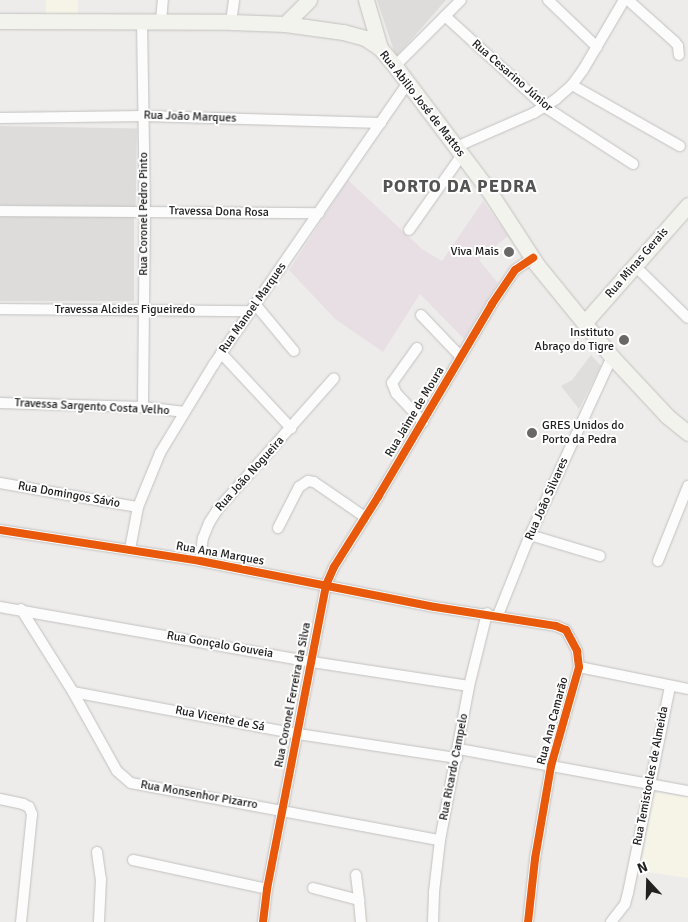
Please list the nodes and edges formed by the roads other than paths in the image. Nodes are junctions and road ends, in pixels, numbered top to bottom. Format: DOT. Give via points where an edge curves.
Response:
graph roads {
  1 [pos="163,0"];
  2 [pos="234,0"];
  3 [pos="309,0"];
  4 [pos="366,0"];
  5 [pos="461,0"];
  6 [pos="548,0"];
  7 [pos="624,0"];
  8 [pos="628,0"];
  9 [pos="445,16"];
  10 [pos="0,21"];
  11 [pos="142,21"];
  12 [pos="161,21"];
  13 [pos="230,22"];
  14 [pos="285,24"];
  15 [pos="597,47"];
  16 [pos="380,48"];
  17 [pos="679,55"];
  18 [pos="395,66"];
  19 [pos="408,83"];
  20 [pos="572,85"];
  21 [pos="545,107"];
  22 [pos="144,116"];
  23 [pos="0,118"];
  24 [pos="381,123"];
  25 [pos="680,146"];
  26 [pos="459,151"];
  27 [pos="633,164"];
  28 [pos="0,211"];
  29 [pos="145,211"];
  30 [pos="686,212"];
  31 [pos="319,213"];
  32 [pos="409,230"];
  33 [pos="532,258"];
  34 [pos="635,266"];
  35 [pos="253,308"];
  36 [pos="0,309"];
  37 [pos="144,309"];
  38 [pos="421,315"];
  39 [pos="688,318"];
  40 [pos="585,322"];
  41 [pos="416,348"];
  42 [pos="294,351"];
  43 [pos="222,353"];
  44 [pos="461,357"];
  45 [pos="612,357"];
  46 [pos="334,378"];
  47 [pos="0,403"];
  48 [pos="143,407"];
  49 [pos="185,412"];
  50 [pos="423,422"];
  51 [pos="291,428"];
  52 [pos="688,433"];
  53 [pos="0,483"];
  54 [pos="688,486"];
  55 [pos="138,507"];
  56 [pos="365,517"];
  57 [pos="278,528"];
  58 [pos="0,530"];
  59 [pos="530,535"];
  60 [pos="130,550"];
  61 [pos="600,556"];
  62 [pos="200,560"];
  63 [pos="658,561"];
  64 [pos="326,585"];
  65 [pos="5,607"];
  66 [pos="435,607"];
  67 [pos="21,609"];
  68 [pos="486,613"];
  69 [pos="498,615"];
  70 [pos="312,662"];
  71 [pos="579,667"];
  72 [pos="469,686"];
  73 [pos="670,686"];
  74 [pos="688,689"];
  75 [pos="73,692"];
  76 [pos="298,734"];
  77 [pos="458,753"];
  78 [pos="551,766"];
  79 [pos="649,785"];
  80 [pos="688,791"];
  81 [pos="0,799"];
  82 [pos="283,810"];
  83 [pos="440,840"];
  84 [pos="97,852"];
  85 [pos="133,860"];
  86 [pos="356,875"];
  87 [pos="313,888"];
  88 [pos="267,889"];
  89 [pos="359,900"];
  90 [pos="21,922"];
  91 [pos="99,922"];
  92 [pos="263,922"];
  93 [pos="361,922"];
  94 [pos="433,922"];
  95 [pos="528,922"];
  96 [pos="611,922"];
  1 -- 12 [label="street"];
  2 -- 13 [label="street"];
  3 -- 14 [label="main road"];
  4 -- 16 [label="main road"];
  5 -- 9 [label="street"];
  6 -- 15 [label="street"];
  7 -- 15 [label="street"];
  8 -- 17 [label="street" via="675,42"];
  9 -- 18 [label="street"];
  9 -- 21 [label="street, Rua Cesarino Júnior"];
  10 -- 11 [label="main road, Rua Abilio José de Mattos"];
  11 -- 12 [label="main road, Rua Abilio José de Mattos"];
  11 -- 22 [label="street, Rua Coronel Pedro Pinto"];
  12 -- 13 [label="main road, Rua Abilio José de Mattos"];
  13 -- 14 [label="main road, Rua Abilio José de Mattos"];
  14 -- 16 [label="main road, Rua Abilio José de Mattos" via="356,34"];
  15 -- 20 [label="street"];
  16 -- 18 [label="main road, Rua Abilio José de Mattos"];
  18 -- 19 [label="main road, Rua Abilio José de Mattos"];
  19 -- 24 [label="street, Rua Manoel Marques"];
  19 -- 26 [label="main road, Rua Abilio José de Mattos"];
  20 -- 21 [label="street"];
  20 -- 25 [label="street"];
  21 -- 26 [label="street"];
  21 -- 27 [label="street, Rua Cesarino Júnior"];
  22 -- 23 [label="street, Rua João Marques"];
  22 -- 24 [label="street, Rua João Marques"];
  22 -- 29 [label="street, Rua Coronel Pedro Pinto"];
  24 -- 31 [label="street, Rua Manoel Marques"];
  26 -- 32 [label="street"];
  26 -- 33 [label="main road, Rua Abilio José de Mattos"];
  28 -- 29 [label="street, Travessa Dona Rosa"];
  29 -- 31 [label="street, Travessa Dona Rosa"];
  29 -- 37 [label="street, Rua Coronel Pedro Pinto"];
  30 -- 34 [label="main road, Rua Minas Gerais"];
  31 -- 35 [label="street, Rua Manoel Marques"];
  33 -- 40 [label="main road, Rua Abilio José de Mattos"];
  33 -- 44 [label="street, Rua Jaime de Moura" via="515,270"];
  34 -- 39 [label="street"];
  34 -- 40 [label="main road, Rua Minas Gerais"];
  35 -- 37 [label="street, Travessa Alcides Figueiredo"];
  35 -- 42 [label="street"];
  35 -- 43 [label="street, Rua Manoel Marques"];
  36 -- 37 [label="street, Travessa Alcides Figueiredo"];
  37 -- 48 [label="street, Rua Coronel Pedro Pinto"];
  38 -- 44 [label="street"];
  40 -- 45 [label="main road, Rua Abilio José de Mattos"];
  41 -- 50 [label="street" via="392,383"];
  43 -- 49 [label="street, Rua Manoel Marques"];
  43 -- 51 [label="street"];
  44 -- 50 [label="street, Rua Jaime de Moura"];
  45 -- 52 [label="main road, Rua Abilio José de Mattos"];
  45 -- 59 [label="street, Rua João Silvares"];
  46 -- 51 [label="street, Rua João Nogueira"];
  47 -- 48 [label="street, Travessa Sargento Costa Velho"];
  48 -- 49 [label="street, Travessa Sargento Costa Velho"];
  49 -- 55 [label="street, Rua Manoel Marques" via="160,453"];
  50 -- 56 [label="street, Rua Jaime de Moura"];
  51 -- 62 [label="street, Rua João Nogueira" via="209,523"];
  53 -- 55 [label="street, Rua Domingos Sávio"];
  54 -- 63 [label="street"];
  55 -- 60 [label="street, Rua Manoel Marques"];
  56 -- 57 [label="street" via="308,481 299,487"];
  56 -- 64 [label="street, Rua Jaime de Moura"];
  58 -- 60 [label="street, Rua Ana Marques"];
  59 -- 61 [label="street"];
  59 -- 69 [label="street, Rua João Silvares"];
  60 -- 62 [label="street, Rua Ana Marques"];
  62 -- 64 [label="street, Rua Ana Marques"];
  64 -- 66 [label="street, Rua Ana Marques"];
  64 -- 70 [label="street, Rua Coronel Ferreira da Silva"];
  65 -- 67 [label="street, Rua Gonçalo Gouveia"];
  66 -- 68 [label="street, Rua Ana Camarão"];
  67 -- 70 [label="street, Rua Gonçalo Gouveia"];
  67 -- 75 [label="street, Rua Monsenhor Pizarro"];
  68 -- 69 [label="street, Rua Ana Camarão"];
  68 -- 72 [label="street, Rua Ricardo Campelo"];
  69 -- 71 [label="street, Rua Ana Camarão" via="566,630 577,650"];
  70 -- 72 [label="street, Rua Gonçalo Gouveia"];
  70 -- 76 [label="street, Rua Coronel Ferreira da Silva"];
  71 -- 73 [label="street"];
  71 -- 78 [label="street, Rua Ana Camarão"];
  72 -- 77 [label="street, Rua Ricardo Campelo"];
  73 -- 74 [label="street"];
  73 -- 79 [label="street, Rua Temistocles de Almeida"];
  75 -- 76 [label="street, Rua Vicente de Sá"];
  75 -- 82 [label="street, Rua Monsenhor Pizarro" via="123,778 141,785"];
  76 -- 77 [label="street, Rua Vicente de Sá"];
  76 -- 82 [label="street, Rua Coronel Ferreira da Silva"];
  77 -- 78 [label="street, Rua Vicente de Sá"];
  77 -- 83 [label="street, Rua Ricardo Campelo"];
  78 -- 79 [label="street, Rua Vicente de Sá"];
  78 -- 95 [label="street, Rua Ana Camarão"];
  79 -- 80 [label="street, Rua Vicente de Sá"];
  79 -- 96 [label="street, Rua Temistocles de Almeida" via="626,898"];
  81 -- 90 [label="street" via="23,804 31,810 33,819"];
  82 -- 83 [label="street, Rua Monsenhor Pizarro"];
  82 -- 88 [label="street, Rua Coronel Ferreira da Silva"];
  83 -- 94 [label="street, Rua Ricardo Campelo"];
  84 -- 91 [label="street" via="101,879"];
  85 -- 88 [label="street"];
  86 -- 89 [label="street"];
  87 -- 89 [label="street"];
  88 -- 92 [label="street, Rua Coronel Ferreira da Silva"];
  89 -- 93 [label="street"];
}
